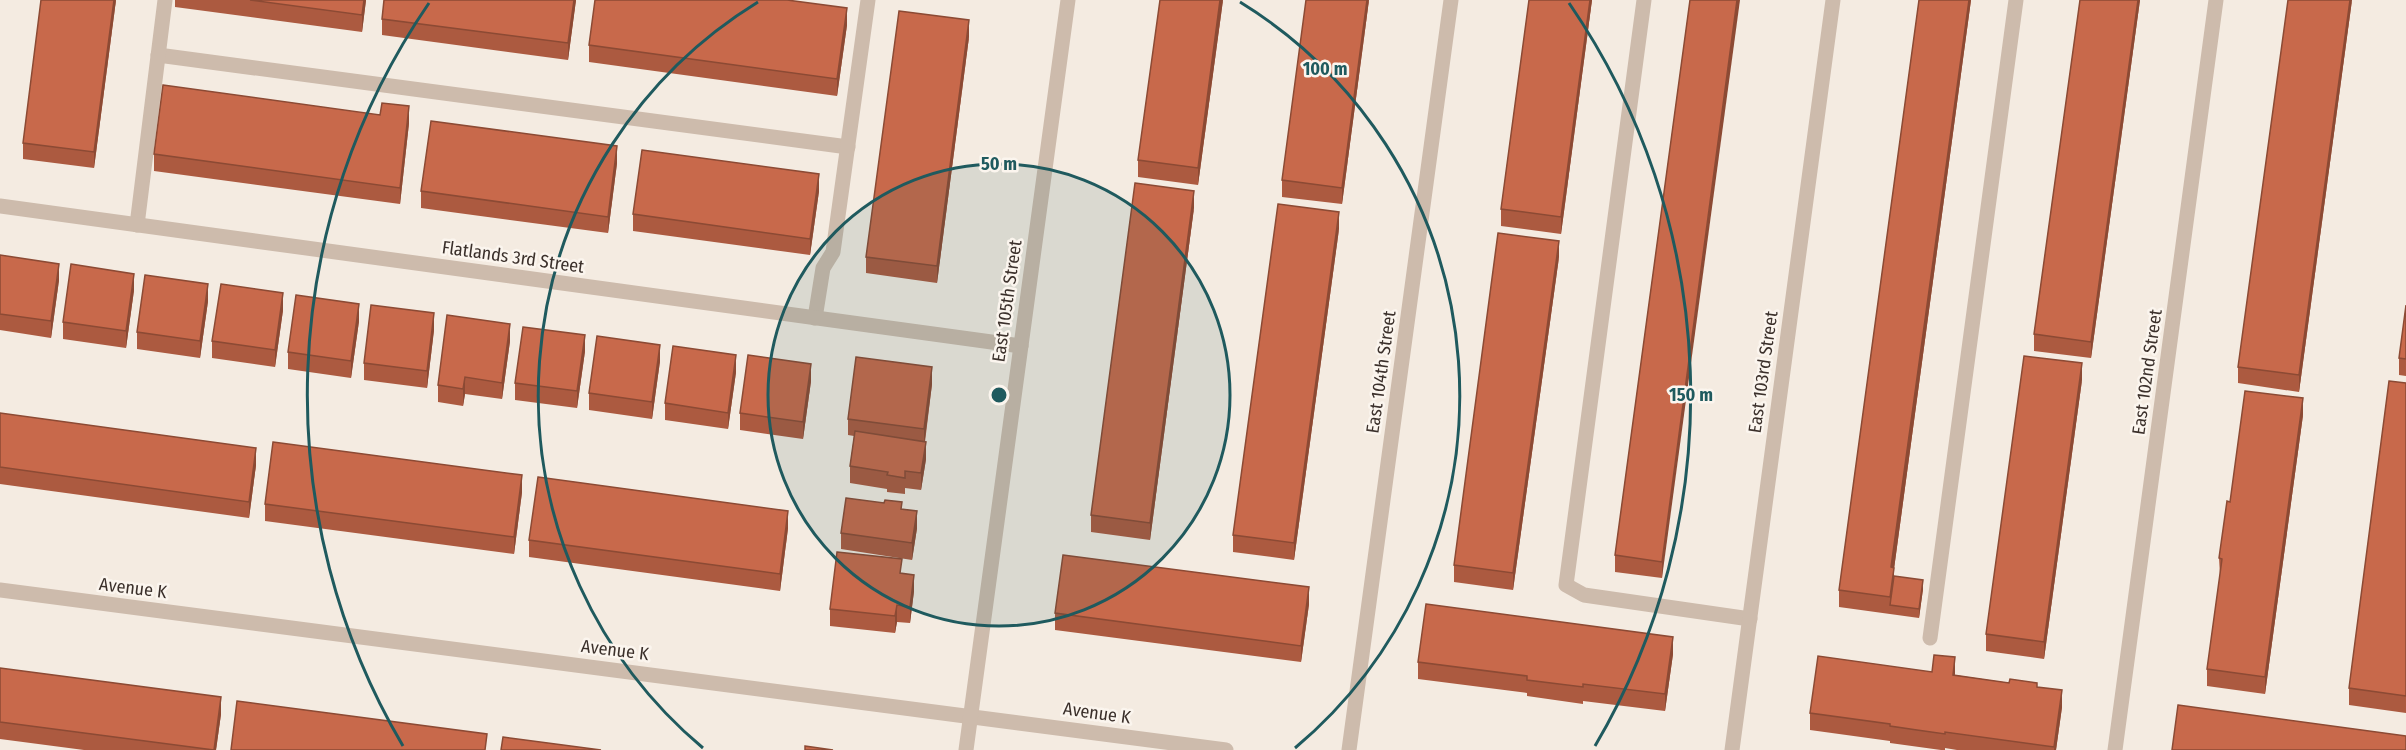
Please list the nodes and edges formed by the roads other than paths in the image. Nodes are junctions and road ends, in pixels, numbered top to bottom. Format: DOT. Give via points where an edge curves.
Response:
graph roads {
  1 [pos="165,0"];
  2 [pos="868,0"];
  3 [pos="1068,0"];
  4 [pos="1451,0"];
  5 [pos="1644,0"];
  6 [pos="1833,0"];
  7 [pos="2016,0"];
  8 [pos="2216,0"];
  9 [pos="158,55"];
  10 [pos="848,147"];
  11 [pos="0,206"];
  12 [pos="137,225"];
  13 [pos="815,318"];
  14 [pos="1021,346"];
  15 [pos="0,590"];
  16 [pos="1750,619"];
  17 [pos="1930,638"];
  18 [pos="970,716"];
  19 [pos="966,750"];
  20 [pos="1226,750"];
  21 [pos="1349,750"];
  22 [pos="1732,750"];
  23 [pos="2115,750"];
  1 -- 9 [label="street"];
  2 -- 10 [label="street"];
  3 -- 14 [label="street, East 105th Street"];
  4 -- 21 [label="street, East 104th Street"];
  5 -- 16 [label="street" via="1566,585 1584,595"];
  6 -- 16 [label="street, East 103rd Street"];
  7 -- 17 [label="street"];
  8 -- 23 [label="street, East 102nd Street"];
  9 -- 10 [label="street"];
  9 -- 12 [label="street"];
  10 -- 13 [label="street" via="833,252 823,268"];
  11 -- 12 [label="street, Flatlands 3rd Street"];
  12 -- 13 [label="street, Flatlands 3rd Street"];
  13 -- 14 [label="street, Flatlands 3rd Street"];
  14 -- 18 [label="street, East 105th Street"];
  15 -- 18 [label="street, Avenue K"];
  16 -- 22 [label="street, East 103rd Street"];
  18 -- 19 [label="street, East 105th Street"];
  18 -- 20 [label="street, Avenue K"];
}
